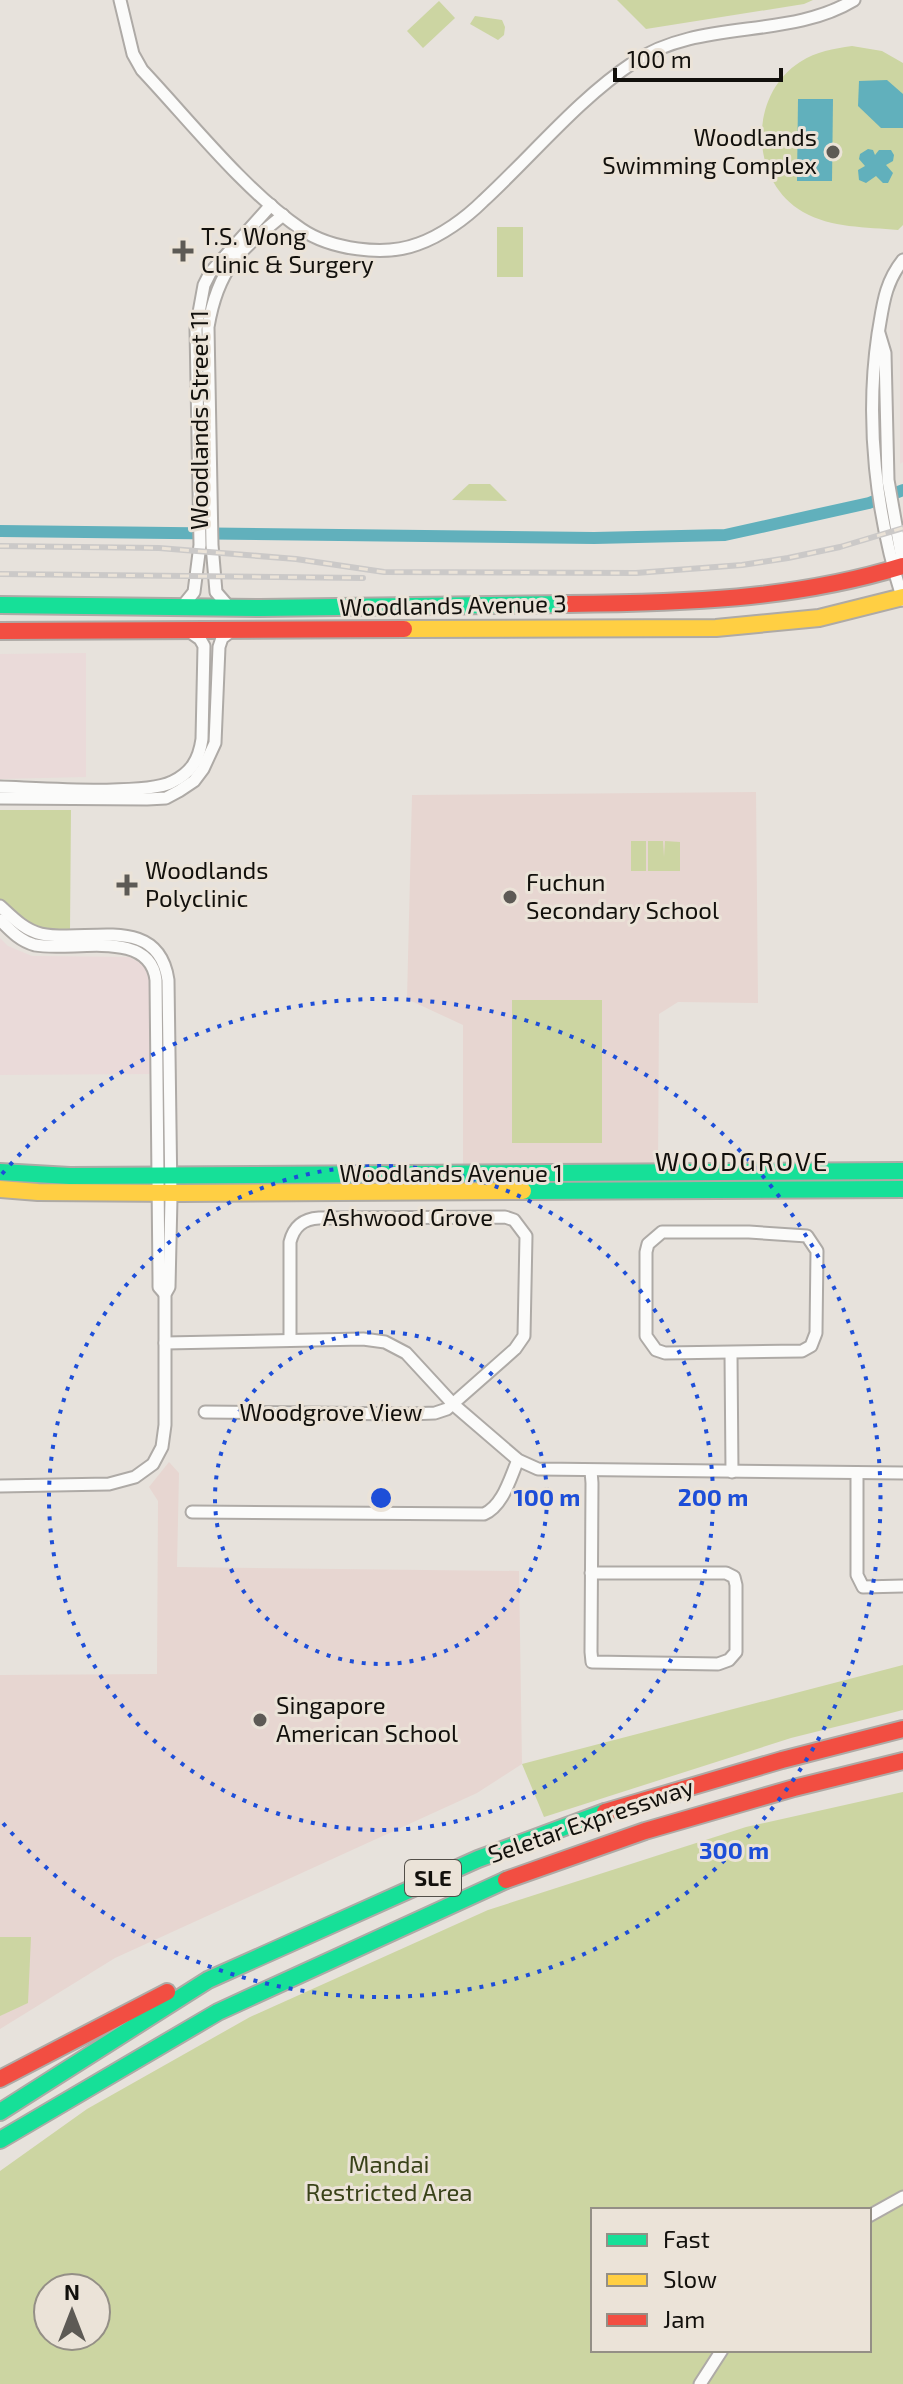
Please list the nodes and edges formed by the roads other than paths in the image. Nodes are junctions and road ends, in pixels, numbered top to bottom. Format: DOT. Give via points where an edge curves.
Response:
graph roads {
  1 [pos="120,0"];
  2 [pos="854,0"];
  3 [pos="271,205"];
  4 [pos="283,215"];
  5 [pos="903,260"];
  6 [pos="205,512"];
  7 [pos="206,545"];
  8 [pos="898,564"];
  9 [pos="903,598"];
  10 [pos="0,605"];
  11 [pos="229,607"];
  12 [pos="181,608"];
  13 [pos="0,631"];
  14 [pos="190,632"];
  15 [pos="230,632"];
  16 [pos="0,787"];
  17 [pos="0,798"];
  18 [pos="0,906"];
  19 [pos="0,920"];
  20 [pos="903,1171"];
  21 [pos="0,1172"];
  22 [pos="164,1184"];
  23 [pos="0,1189"];
  24 [pos="903,1189"];
  25 [pos="290,1340"];
  26 [pos="165,1343"];
  27 [pos="731,1354"];
  28 [pos="454,1405"];
  29 [pos="205,1412"];
  30 [pos="518,1460"];
  31 [pos="591,1471"];
  32 [pos="732,1472"];
  33 [pos="857,1473"];
  34 [pos="903,1473"];
  35 [pos="0,1486"];
  36 [pos="192,1512"];
  37 [pos="591,1573"];
  38 [pos="903,1586"];
  39 [pos="903,1729"];
  40 [pos="903,1761"];
  41 [pos="208,1980"];
  42 [pos="0,2079"];
  43 [pos="0,2112"];
  44 [pos="21,2127"];
  45 [pos="0,2140"];
  46 [pos="0,2151"];
  47 [pos="903,2197"];
  48 [pos="871,2215"];
  49 [pos="721,2352"];
  50 [pos="700,2384"];
  1 -- 3 [label="street" via="142,70"];
  2 -- 4 [label="street" via="812,18 688,39 636,61 591,95 482,203 418,244 387,249 333,244"];
  3 -- 4 [label="street"];
  3 -- 6 [label="street, Woodlands Street 11" via="210,273 199,302"];
  4 -- 6 [label="street, Woodlands Street 11" via="238,256 221,277 212,301"];
  5 -- 8 [label="street" via="887,284 874,353 873,394 874,457"];
  6 -- 7 [label="street, Woodlands Street 11"];
  7 -- 11 [label="street, Woodlands Street 11" via="216,592"];
  7 -- 12 [label="street, Woodlands Street 11" via="194,592"];
  8 -- 9 [label="street"];
  8 -- 11 [label="main road, Woodlands Avenue 3" via="887,565 876,575 818,588 679,602"];
  9 -- 15 [label="main road, Woodlands Avenue 3" via="819,618 739,627"];
  10 -- 12 [label="main road, Woodlands Avenue 3"];
  11 -- 12 [label="main road, Woodlands Avenue 3"];
  13 -- 14 [label="main road, Woodlands Avenue 3"];
  14 -- 15 [label="main road, Woodlands Avenue 3"];
  14 -- 16 [label="street" via="204,646 202,739 191,770 171,783 145,788"];
  15 -- 17 [label="street" via="219,647 215,743 203,769 187,786 166,798"];
  18 -- 22 [label="street" via="39,934 130,937 157,951 168,980"];
  19 -- 22 [label="street" via="19,939 34,944 126,948 142,953 152,964"];
  20 -- 22 [label="main road, Woodlands Avenue 1"];
  21 -- 22 [label="main road, Woodlands Avenue 1"];
  22 -- 23 [label="main road, Woodlands Avenue 1" via="38,1192"];
  22 -- 24 [label="main road, Woodlands Avenue 1"];
  22 -- 26 [label="street" via="159,1287 165,1294"];
  25 -- 26 [label="street"];
  25 -- 28 [label="street" via="374,1340 397,1347"];
  25 -- 28 [label="street, Ashwood Grove" via="290,1242 303,1222 514,1220 526,1236 524,1336"];
  26 -- 35 [label="street" via="165,1425 153,1464 135,1477 109,1484"];
  27 -- 27 [label="street" via="665,1353 650,1344 646,1252 662,1232 799,1234 813,1242 816,1333 811,1346 802,1351"];
  27 -- 32 [label="street"];
  28 -- 29 [label="street, Woodgrove View" via="435,1413 409,1414"];
  28 -- 30 [label="street"];
  30 -- 31 [label="street" via="538,1469"];
  30 -- 36 [label="street" via="498,1504 484,1514"];
  31 -- 32 [label="street"];
  31 -- 37 [label="street"];
  32 -- 33 [label="street"];
  33 -- 34 [label="street"];
  33 -- 38 [label="street" via="857,1575 863,1587"];
  37 -- 37 [label="street" via="734,1577 736,1652 718,1664 592,1662"];
  39 -- 41 [label="main road, Seletar Expressway / SLE" via="625,1805 478,1859"];
  40 -- 44 [label="main road, Seletar Expressway / SLE" via="645,1831 488,1886 218,2012"];
  41 -- 42 [label="main road" via="166,1992"];
  41 -- 43 [label="main road, Seletar Expressway / SLE"];
  44 -- 45 [label="main road, Seletar Expressway"];
  44 -- 46 [label="main road"];
  47 -- 48 [label="street"];
  49 -- 50 [label="street"];
}
